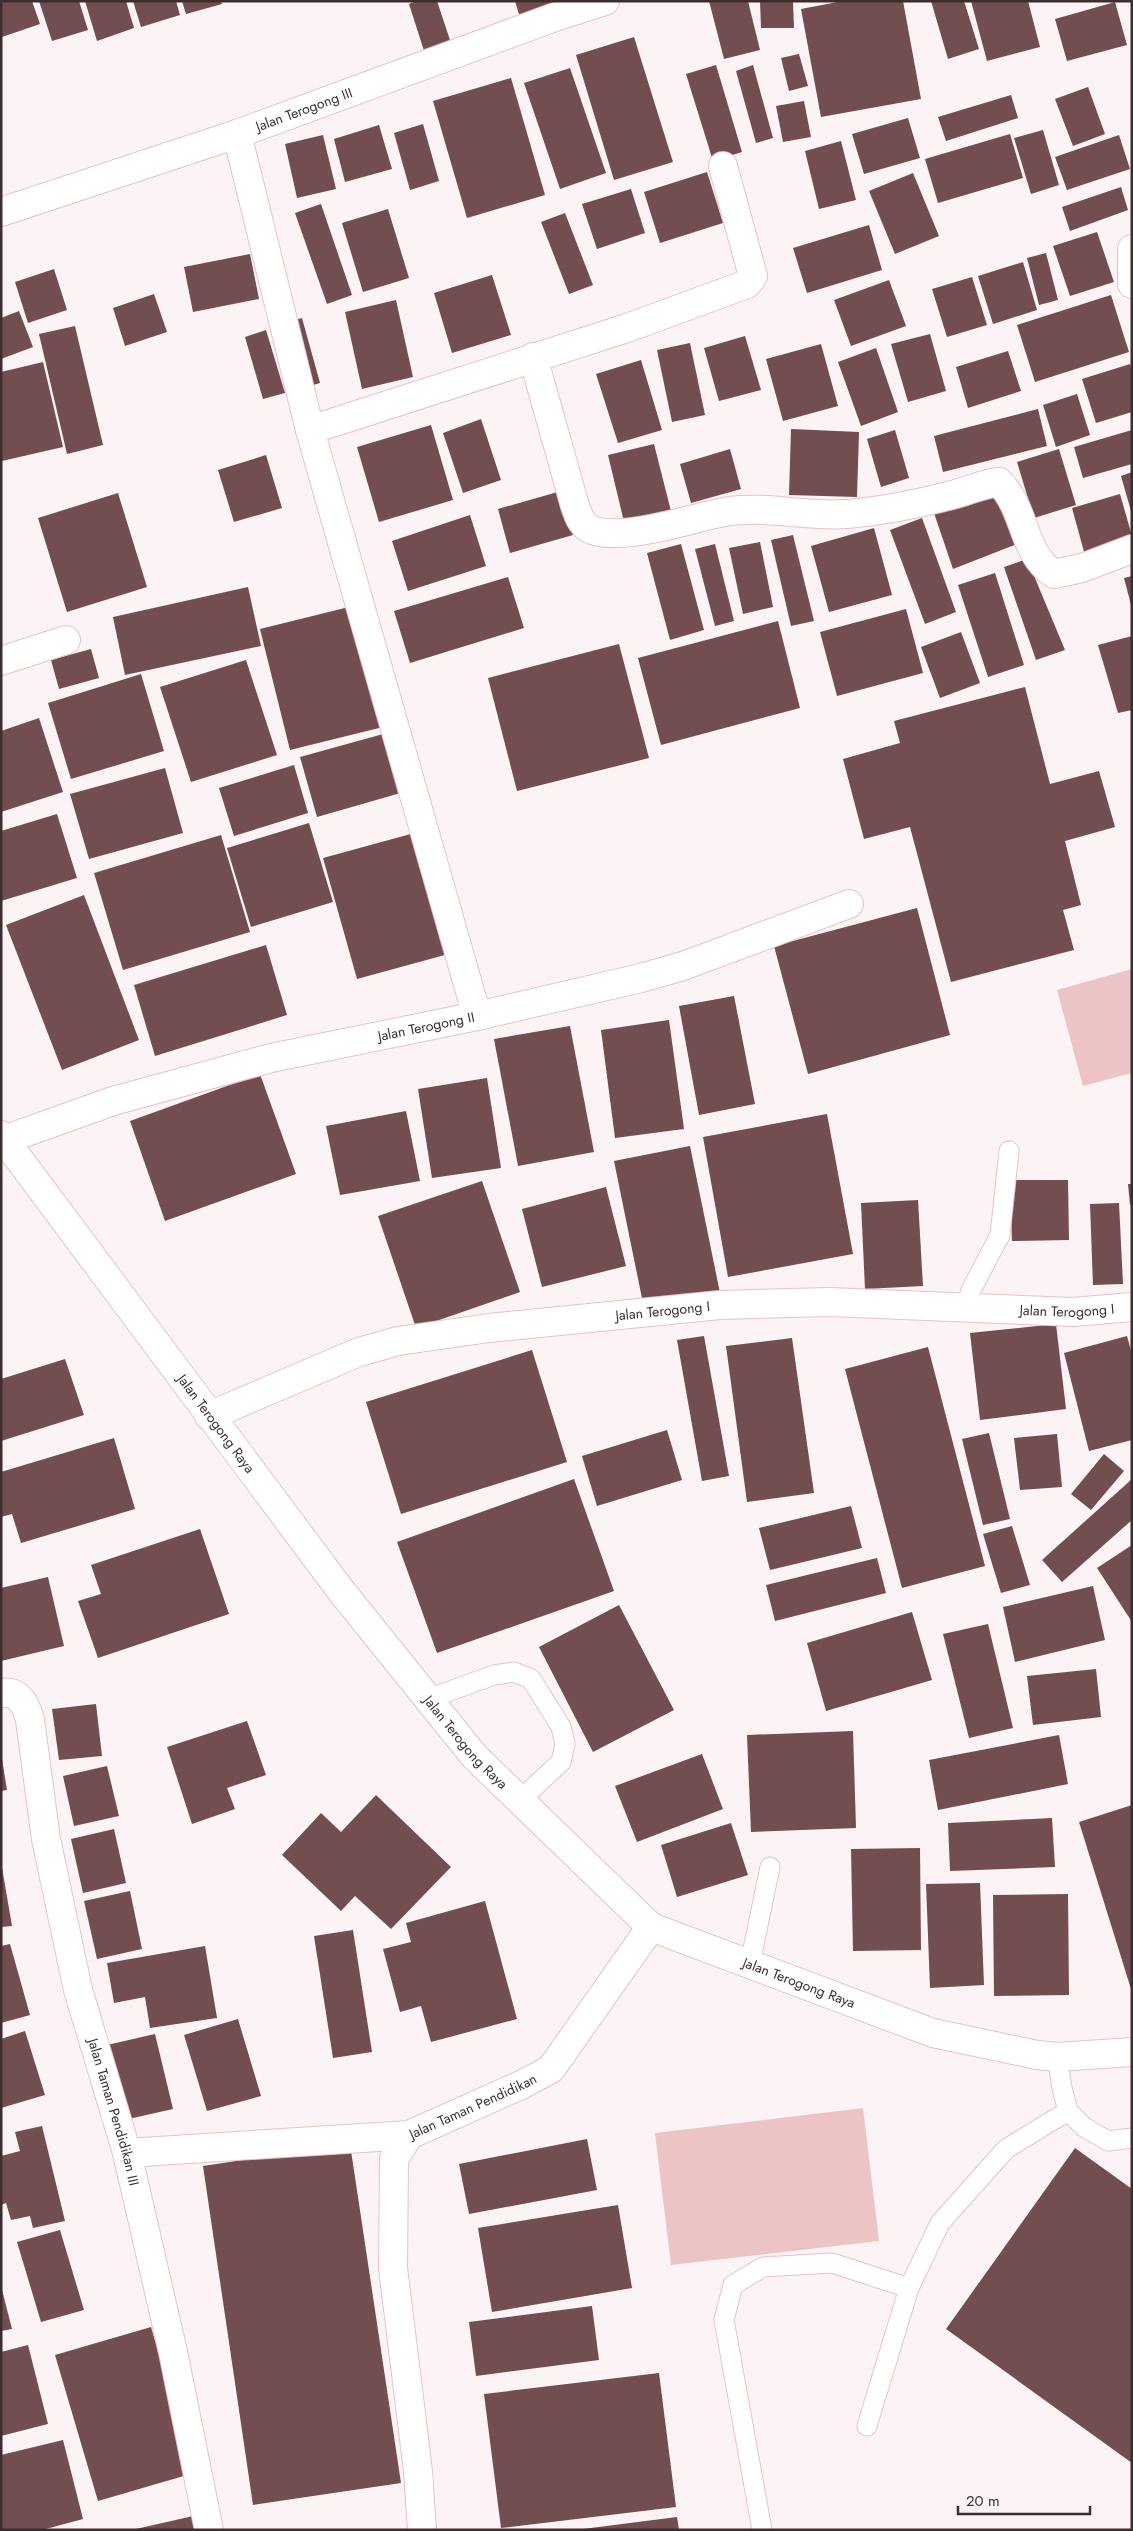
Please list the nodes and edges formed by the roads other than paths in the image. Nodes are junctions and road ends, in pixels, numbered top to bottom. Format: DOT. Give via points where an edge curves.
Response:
graph roads {
  1 [pos="605,1"];
  2 [pos="237,134"];
  3 [pos="723,166"];
  4 [pos="1,212"];
  5 [pos="1132,249"];
  6 [pos="1132,284"];
  7 [pos="533,357"];
  8 [pos="310,430"];
  9 [pos="1132,549"];
  10 [pos="66,640"];
  11 [pos="1,661"];
  12 [pos="850,904"];
  13 [pos="477,1016"];
  14 [pos="2,1139"];
  15 [pos="1009,1151"];
  16 [pos="1132,1307"];
  17 [pos="966,1308"];
  18 [pos="209,1416"];
  19 [pos="10,1694"];
  20 [pos="428,1699"];
  21 [pos="520,1800"];
  22 [pos="770,1867"];
  23 [pos="651,1927"];
  24 [pos="750,1964"];
  25 [pos="1132,2052"];
  26 [pos="1056,2057"];
  27 [pos="1068,2111"];
  28 [pos="409,2135"];
  29 [pos="1132,2138"];
  30 [pos="127,2154"];
  31 [pos="909,2288"];
  32 [pos="867,2426"];
  33 [pos="209,2530"];
  34 [pos="422,2530"];
  35 [pos="762,2530"];
  1 -- 2 [label="street, Jalan Terogong III"];
  2 -- 4 [label="street, Jalan Terogong III"];
  2 -- 8 [label="street"];
  3 -- 7 [label="street" via="752,280 737,289 627,328"];
  5 -- 6 [label="street"];
  7 -- 8 [label="street"];
  7 -- 9 [label="street" via="574,506 581,521 600,532 659,528 730,511 845,514 879,510 912,505 1000,482 1010,494 1032,548 1043,566 1054,574 1082,568"];
  8 -- 13 [label="street"];
  10 -- 11 [label="street"];
  12 -- 13 [label="street, Jalan Terogong II" via="683,966"];
  13 -- 14 [label="street, Jalan Terogong II" via="271,1058 113,1101"];
  14 -- 18 [label="street, Jalan Terogong Raya"];
  15 -- 17 [label="lane" via="1000,1235 971,1290"];
  16 -- 17 [label="street, Jalan Terogong I" via="1073,1312"];
  17 -- 18 [label="street, Jalan Terogong I" via="829,1302 720,1305 480,1329 398,1341 359,1352"];
  18 -- 20 [label="street, Jalan Terogong Raya" via="342,1592"];
  19 -- 30 [label="street, Jalan Taman Pendidikan III" via="26,1707 30,1720 46,1839 78,1990"];
  20 -- 21 [label="street, Jalan Terogong Raya" via="475,1757"];
  20 -- 21 [label="lane" via="494,1675 514,1672 531,1679 561,1727 565,1744 561,1762"];
  21 -- 23 [label="street, Jalan Terogong Raya"];
  22 -- 24 [label="lane"];
  23 -- 24 [label="street, Jalan Terogong Raya"];
  23 -- 28 [label="street, Jalan Taman Pendidikan" via="551,2069"];
  24 -- 26 [label="street, Jalan Terogong Raya" via="933,2033"];
  25 -- 26 [label="street, Jalan Terogong Raya"];
  26 -- 27 [label="lane"];
  27 -- 29 [label="lane" via="1084,2127 1108,2141"];
  27 -- 31 [label="lane" via="1006,2149 940,2223"];
  28 -- 30 [label="street"];
  28 -- 34 [label="street, Jalan Taman Pendidikan" via="394,2159 393,2268 418,2471"];
  30 -- 33 [label="street, Jalan Taman Pendidikan III" via="173,2352"];
  31 -- 32 [label="lane"];
  31 -- 35 [label="lane" via="832,2263 763,2267 733,2285 724,2320"];
}
